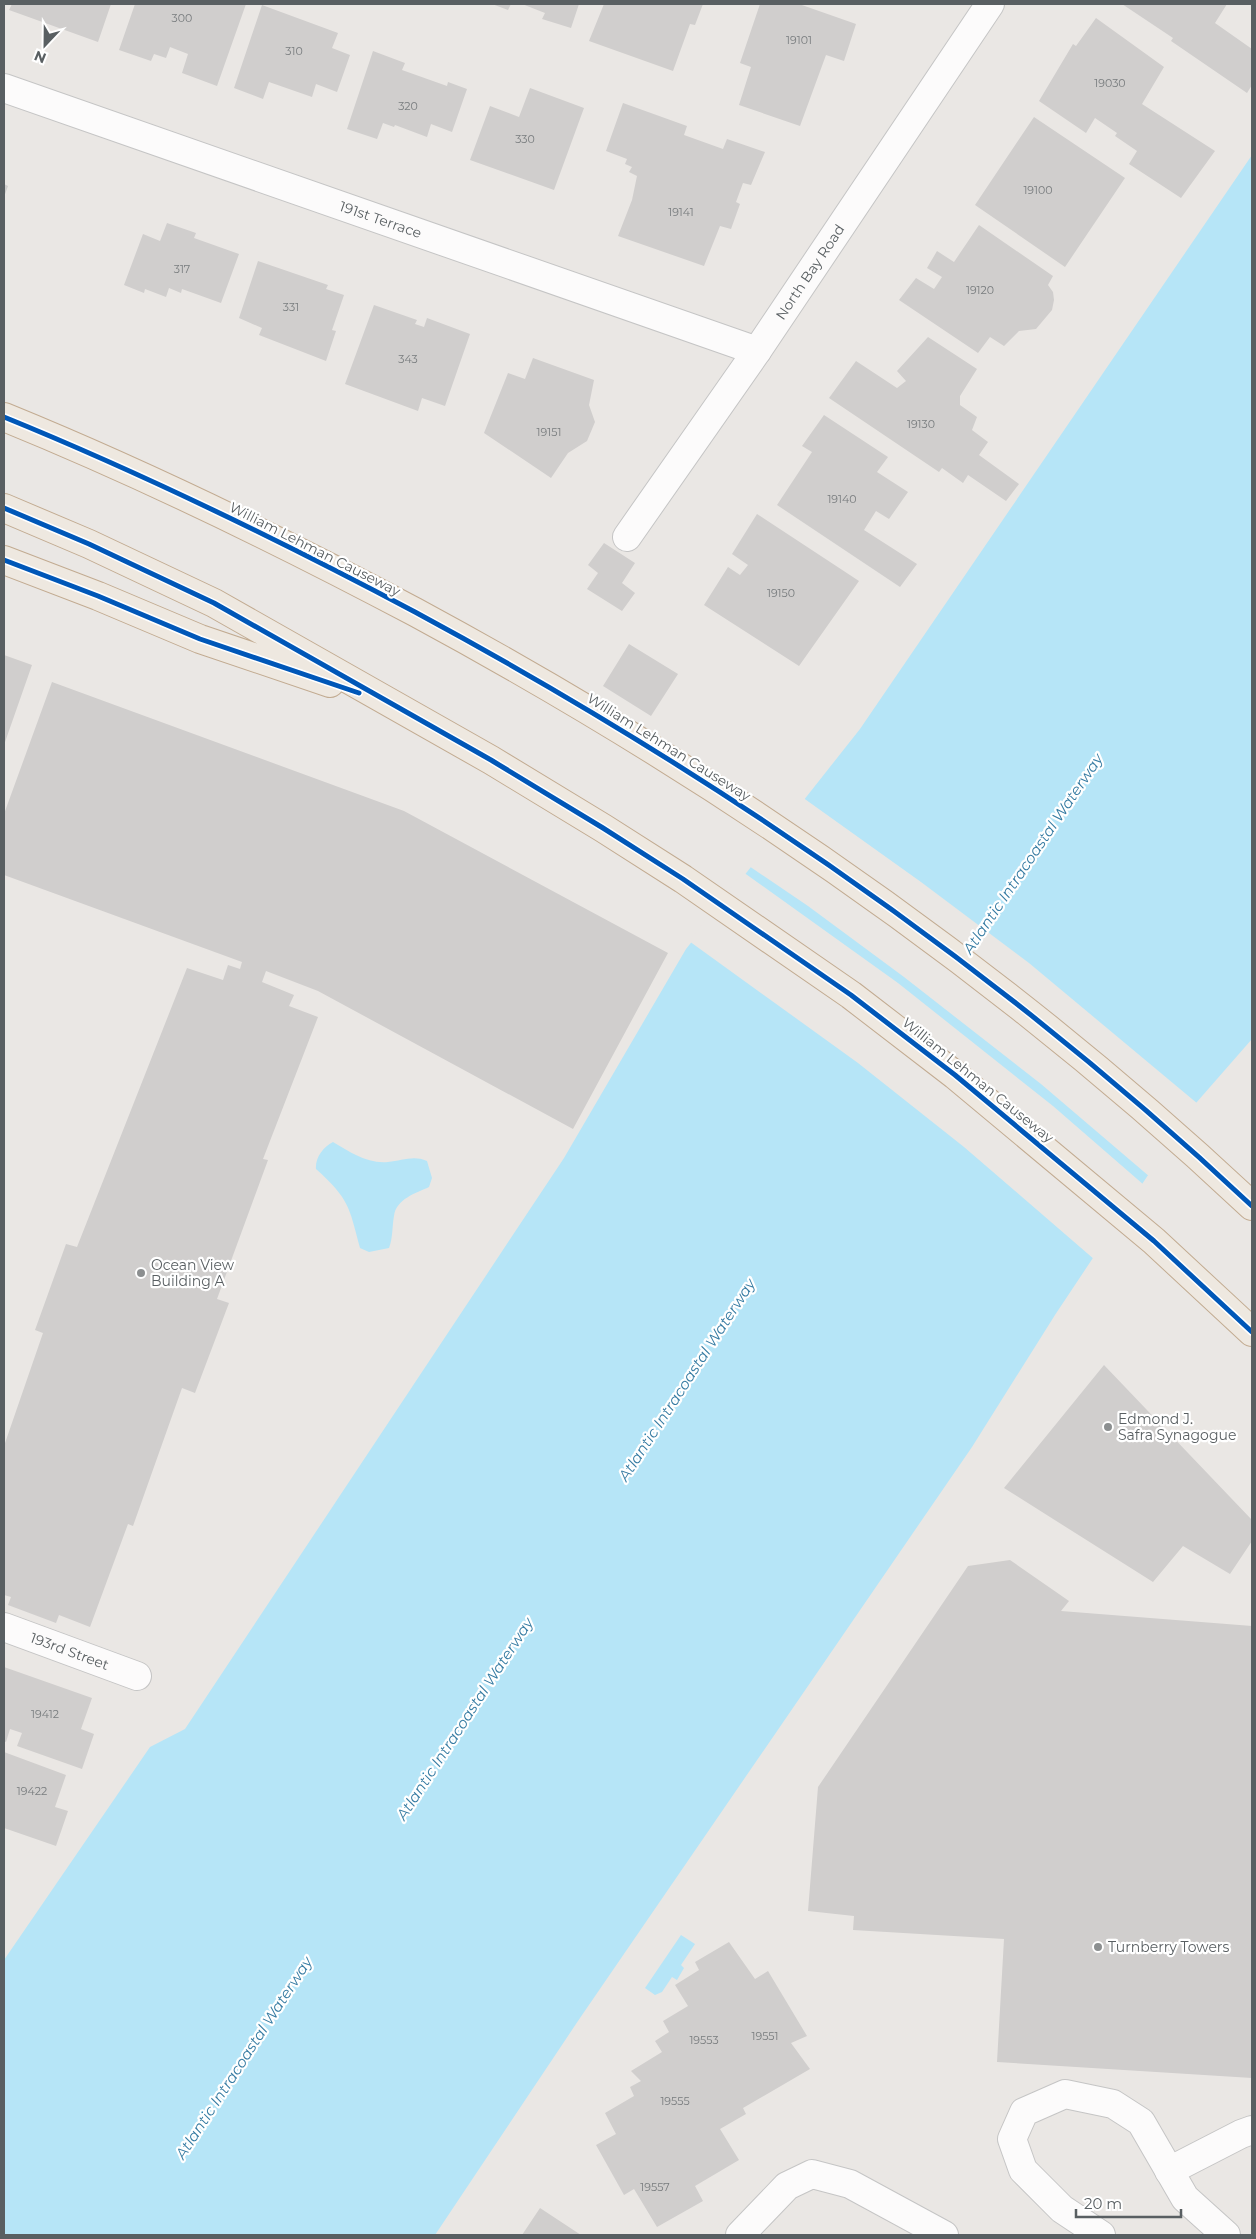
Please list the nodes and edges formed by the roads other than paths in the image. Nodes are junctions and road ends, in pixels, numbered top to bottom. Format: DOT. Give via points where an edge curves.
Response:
graph roads {
  1 [pos="988,4"];
  2 [pos="4,88"];
  3 [pos="756,351"];
  4 [pos="4,417"];
  5 [pos="4,508"];
  6 [pos="627,537"];
  7 [pos="4,560"];
  8 [pos="387,702"];
  9 [pos="1252,1206"];
  10 [pos="1252,1332"];
  11 [pos="4,1627"];
  12 [pos="136,1676"];
  13 [pos="1252,2130"];
  14 [pos="1170,2171"];
  15 [pos="740,2235"];
  16 [pos="944,2235"];
  17 [pos="1101,2235"];
  18 [pos="1226,2235"];
  1 -- 3 [label="street, North Bay Road"];
  2 -- 3 [label="street, 191st Terrace"];
  3 -- 6 [label="street, North Bay Road"];
  4 -- 9 [label="highway, William Lehman Causeway" via="128,470 305,554 478,646 647,745 783,832 940,946 1136,1102"];
  5 -- 8 [label="highway" via="214,603"];
  7 -- 8 [label="highway" via="200,639"];
  8 -- 10 [label="highway, William Lehman Causeway" via="603,828 746,921 851,995 1052,1154 1154,1241"];
  11 -- 12 [label="street, 193rd Street"];
  13 -- 14 [label="street"];
  14 -- 17 [label="street" via="1141,2122 1113,2104 1065,2094 1024,2112 1012,2139 1022,2170 1062,2209"];
  14 -- 18 [label="street" via="1185,2198"];
  15 -- 16 [label="street" via="787,2186 812,2174 850,2184"];
}
